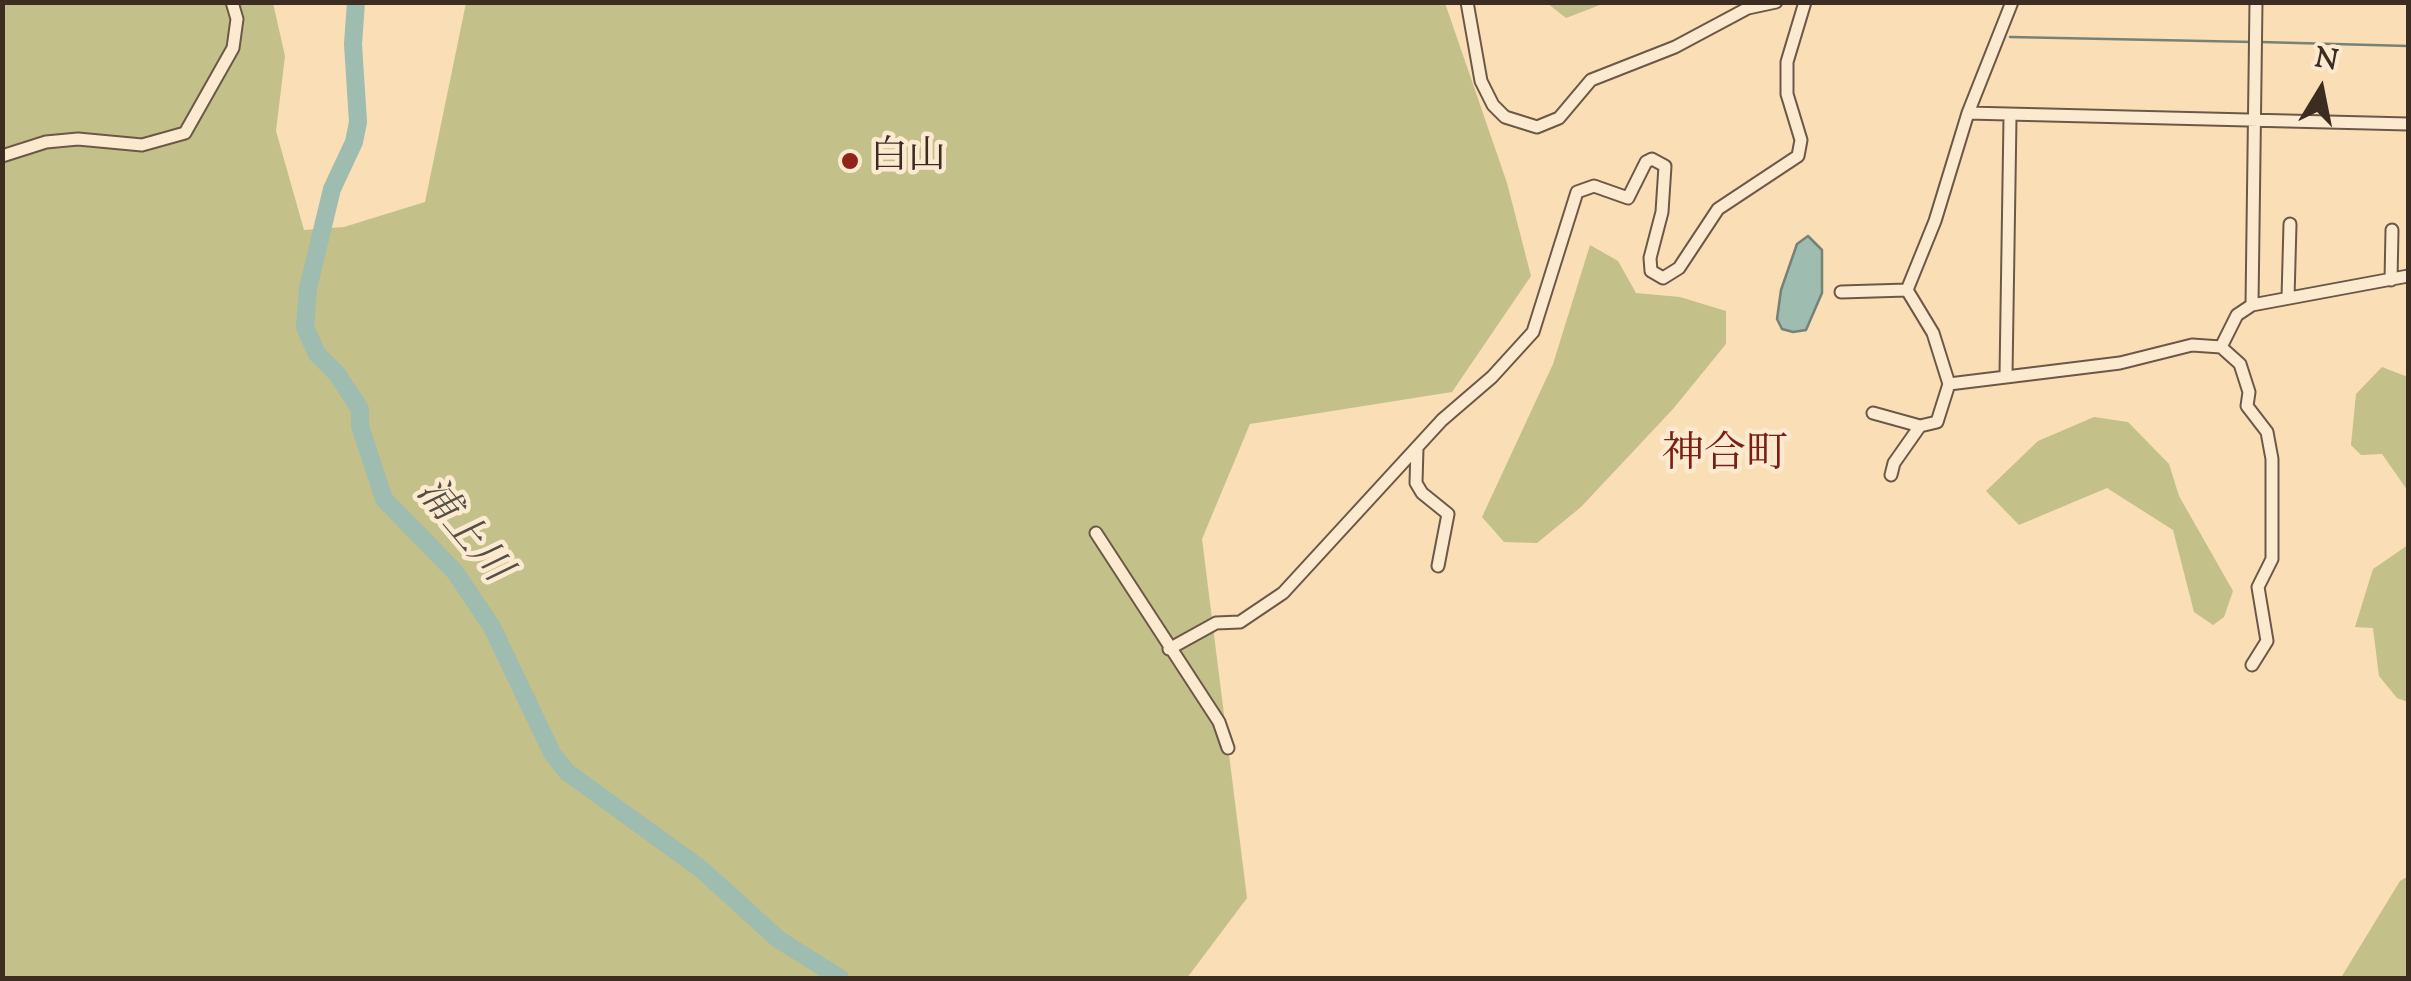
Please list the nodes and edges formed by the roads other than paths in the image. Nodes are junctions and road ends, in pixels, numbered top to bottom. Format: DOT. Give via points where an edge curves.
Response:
graph roads {
  1 [pos="232,2"];
  2 [pos="1467,2"];
  3 [pos="1776,2"];
  4 [pos="1805,2"];
  5 [pos="2012,2"];
  6 [pos="2256,2"];
  7 [pos="1968,113"];
  8 [pos="2010,118"];
  9 [pos="2255,121"];
  10 [pos="2408,124"];
  11 [pos="2,156"];
  12 [pos="2290,224"];
  13 [pos="2392,230"];
  14 [pos="2408,276"];
  15 [pos="2392,280"];
  16 [pos="1907,290"];
  17 [pos="1842,292"];
  18 [pos="2288,298"];
  19 [pos="2252,304"];
  20 [pos="2221,347"];
  21 [pos="2006,375"];
  22 [pos="1949,384"];
  23 [pos="1873,413"];
  24 [pos="1920,426"];
  25 [pos="1417,448"];
  26 [pos="1891,475"];
  27 [pos="1096,533"];
  28 [pos="1438,566"];
  29 [pos="1169,649"];
  30 [pos="2252,665"];
  31 [pos="1228,748"];
  1 -- 11 [label="street" via="233,48 185,133 142,145 46,142"];
  2 -- 3 [label="street" via="1481,81 1492,105 1536,127 1559,118 1592,80 1748,8"];
  4 -- 25 [label="street" via="1788,62 1787,94 1802,140 1798,156 1727,201 1679,268 1664,278 1651,271 1650,258 1665,166 1646,162 1628,198 1594,186 1577,192 1532,332"];
  5 -- 7 [label="street"];
  6 -- 9 [label="street"];
  7 -- 8 [label="street"];
  7 -- 16 [label="street"];
  8 -- 9 [label="street"];
  8 -- 21 [label="street"];
  9 -- 10 [label="street"];
  9 -- 19 [label="street"];
  12 -- 18 [label="street"];
  13 -- 15 [label="street"];
  14 -- 15 [label="street"];
  15 -- 18 [label="street"];
  16 -- 17 [label="street"];
  16 -- 22 [label="street" via="1932,333"];
  18 -- 19 [label="street"];
  19 -- 20 [label="street" via="2237,315"];
  20 -- 21 [label="street" via="2192,345 2120,362"];
  20 -- 30 [label="street" via="2240,364 2247,406 2267,432 2272,459 2272,558 2258,586 2267,640"];
  21 -- 22 [label="street"];
  22 -- 24 [label="street" via="1936,422"];
  23 -- 24 [label="street"];
  24 -- 26 [label="street"];
  25 -- 28 [label="street" via="1416,483 1448,514"];
  25 -- 29 [label="street" via="1278,598 1240,622 1216,623"];
  27 -- 29 [label="street"];
  29 -- 31 [label="street" via="1219,722"];
}
